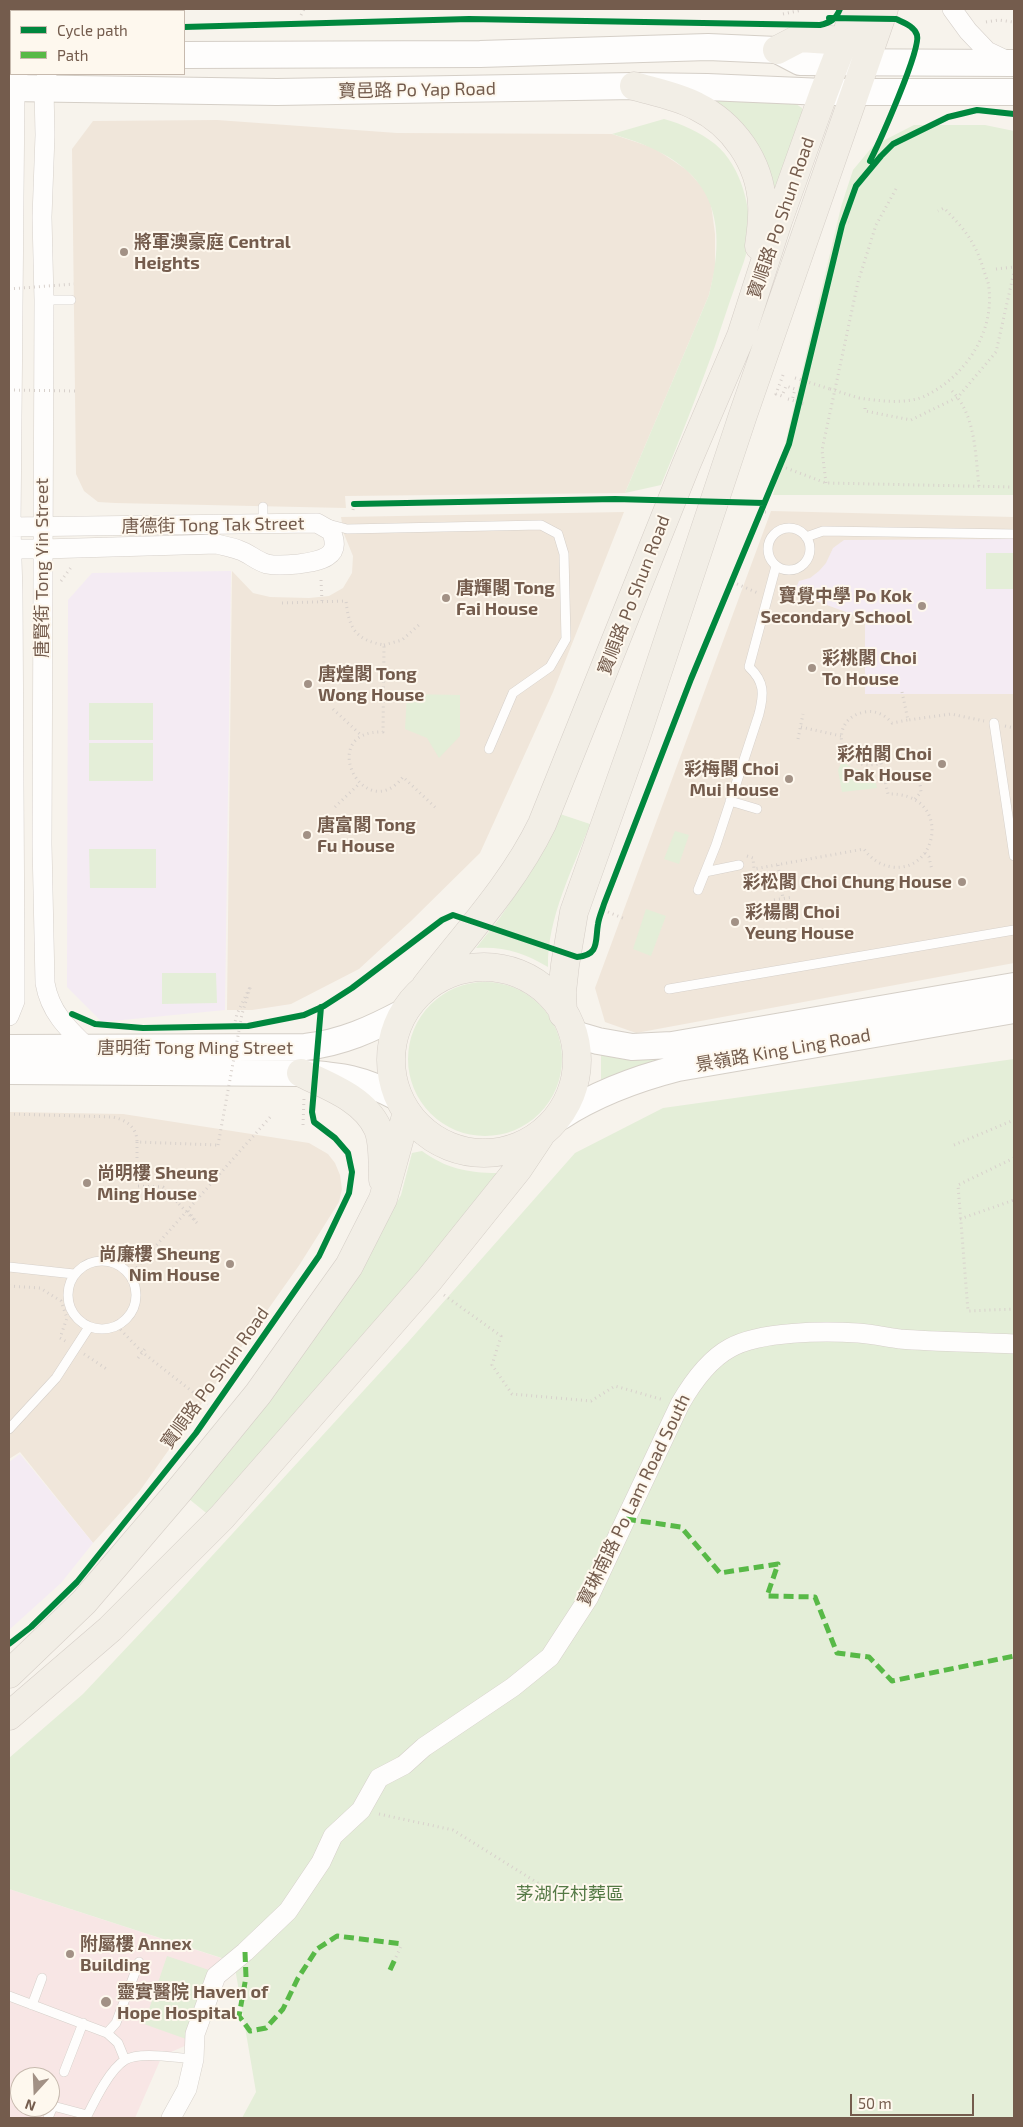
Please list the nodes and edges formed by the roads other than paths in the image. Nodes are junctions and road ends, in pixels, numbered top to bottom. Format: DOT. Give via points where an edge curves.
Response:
graph roads {
  1 [pos="856,9"];
  2 [pos="884,9"];
  3 [pos="952,9"];
  4 [pos="777,50"];
  5 [pos="840,51"];
  6 [pos="185,55"];
  7 [pos="865,62"];
  8 [pos="1014,63"];
  9 [pos="46,82"];
  10 [pos="14,83"];
  11 [pos="634,86"];
  12 [pos="824,92"];
  13 [pos="854,92"];
  14 [pos="1007,94"];
  15 [pos="44,300"];
  16 [pos="71,300"];
  17 [pos="741,336"];
  18 [pos="317,523"];
  19 [pos="10,527"];
  20 [pos="43,528"];
  21 [pos="347,529"];
  22 [pos="1014,534"];
  23 [pos="806,536"];
  24 [pos="333,548"];
  25 [pos="10,549"];
  26 [pos="43,549"];
  27 [pos="776,566"];
  28 [pos="994,723"];
  29 [pos="489,749"];
  30 [pos="730,801"];
  31 [pos="757,808"];
  32 [pos="11,822"];
  33 [pos="1014,856"];
  34 [pos="739,865"];
  35 [pos="705,872"];
  36 [pos="698,890"];
  37 [pos="1014,930"];
  38 [pos="1014,986"];
  39 [pos="425,988"];
  40 [pos="670,989"];
  41 [pos="1014,1010"];
  42 [pos="404,1012"];
  43 [pos="9,1016"];
  44 [pos="569,1024"];
  45 [pos="9,1048"];
  46 [pos="88,1048"];
  47 [pos="9,1071"];
  48 [pos="302,1086"];
  49 [pos="403,1105"];
  50 [pos="560,1116"];
  51 [pos="540,1136"];
  52 [pos="383,1199"];
  53 [pos="9,1267"];
  54 [pos="74,1274"];
  55 [pos="89,1327"];
  56 [pos="1014,1344"];
  57 [pos="9,1429"];
  58 [pos="9,1674"];
  59 [pos="9,1716"];
  60 [pos="139,1962"];
  61 [pos="42,1978"];
  62 [pos="9,1996"];
  63 [pos="32,2005"];
  64 [pos="83,2023"];
  65 [pos="108,2033"];
  66 [pos="194,2059"];
  67 [pos="125,2060"];
  68 [pos="64,2072"];
  69 [pos="87,2117"];
  70 [pos="48,2118"];
  71 [pos="171,2118"];
  1 -- 5 [label="main road, 寶順路 Po Shun Road"];
  2 -- 7 [label="main road, 寶順路 Po Shun Road"];
  3 -- 8 [label="street" via="987,51"];
  4 -- 5 [label="main road" via="800,38"];
  4 -- 6 [label="main road, 寶邑路 Po Yap Road" via="708,48 480,54"];
  5 -- 7 [label="main road"];
  5 -- 12 [label="main road, 寶順路 Po Shun Road"];
  7 -- 8 [label="main road"];
  7 -- 13 [label="main road, 寶順路 Po Shun Road"];
  9 -- 10 [label="main road, 寶邑路 Po Yap Road"];
  9 -- 11 [label="main road, 寶邑路 Po Yap Road" via="277,92"];
  9 -- 15 [label="street, 唐賢街 Tong Yin Street" via="42,217"];
  10 -- 19 [label="street, 唐賢街 Tong Yin Street"];
  11 -- 12 [label="main road, 寶邑路 Po Yap Road"];
  11 -- 17 [label="main road" via="696,105 714,116 744,149 754,169 762,202 762,220 758,259"];
  12 -- 13 [label="main road, 寶邑路 Po Yap Road"];
  12 -- 17 [label="main road, 寶順路 Po Shun Road"];
  13 -- 14 [label="main road, 寶邑路 Po Yap Road"];
  13 -- 44 [label="main road, 寶順路 Po Shun Road" via="574,912 562,992"];
  15 -- 16 [label="lane"];
  15 -- 20 [label="street, 唐賢街 Tong Yin Street"];
  17 -- 39 [label="main road, 寶順路 Po Shun Road" via="529,851"];
  18 -- 20 [label="street, 唐德街 Tong Tak Street" via="263,515"];
  18 -- 21 [label="lane"];
  18 -- 24 [label="street, 唐德街 Tong Tak Street" via="330,531"];
  19 -- 20 [label="street, 唐德街 Tong Tak Street"];
  19 -- 25 [label="street, 唐賢街 Tong Yin Street"];
  20 -- 26 [label="street, 唐賢街 Tong Yin Street"];
  21 -- 24 [label="lane"];
  21 -- 29 [label="lane" via="541,525 558,534 564,554 566,638 550,667 513,693"];
  22 -- 23 [label="lane" via="823,531"];
  23 -- 27 [label="lane" via="810,549 806,561 789,570"];
  23 -- 27 [label="lane" via="786,528 774,535 768,547"];
  24 -- 26 [label="street, 唐德街 Tong Tak Street" via="322,560 285,565 269,564 240,550 216,544"];
  25 -- 26 [label="street, 唐德街 Tong Tak Street"];
  25 -- 32 [label="street, 唐賢街 Tong Yin Street"];
  26 -- 46 [label="street, 唐賢街 Tong Yin Street" via="45,983 58,1017"];
  27 -- 30 [label="lane" via="749,667 759,677 763,696"];
  28 -- 33 [label="lane"];
  30 -- 31 [label="lane"];
  30 -- 35 [label="lane"];
  32 -- 43 [label="street, 唐賢街 Tong Yin Street" via="15,993"];
  34 -- 35 [label="lane"];
  35 -- 36 [label="lane"];
  37 -- 40 [label="lane"];
  38 -- 44 [label="main road, 景嶺路 King Ling Road" via="672,1045 632,1047 598,1041"];
  39 -- 42 [label="main road, 寶順路 Po Shun Road"];
  39 -- 44 [label="main road" via="454,972 471,968 504,970 535,983 548,994"];
  41 -- 50 [label="main road, 景嶺路 King Ling Road" via="678,1068 622,1084"];
  42 -- 46 [label="main road, 唐明街 Tong Ming Street" via="343,1040 305,1048"];
  42 -- 49 [label="main road, 寶順路 Po Shun Road" via="395,1032 391,1053 392,1075"];
  44 -- 50 [label="main road, 寶順路 Po Shun Road" via="577,1060 576,1077"];
  45 -- 46 [label="main road, 唐明街 Tong Ming Street"];
  47 -- 48 [label="main road, 唐明街 Tong Ming Street"];
  48 -- 49 [label="main road, 唐明街 Tong Ming Street" via="339,1076 375,1085"];
  48 -- 52 [label="main road" via="355,1101 371,1118 380,1138"];
  49 -- 51 [label="main road" via="427,1132 440,1141 471,1152 502,1152"];
  49 -- 52 [label="main road"];
  50 -- 51 [label="main road, 寶順路 Po Shun Road"];
  51 -- 59 [label="main road" via="518,1169 429,1280 222,1517 110,1629"];
  52 -- 58 [label="main road" via="349,1266 258,1394 84,1602"];
  53 -- 54 [label="lane"];
  54 -- 55 [label="lane" via="67,1293 68,1304 80,1322"];
  54 -- 55 [label="lane" via="87,1264 113,1262 130,1275 136,1294 135,1304 125,1321 108,1329"];
  55 -- 57 [label="lane" via="56,1378"];
  56 -- 66 [label="street, 寶琳南路 Po Lam Road South" via="899,1339 858,1333 771,1335 730,1348 703,1371 680,1404 589,1597 550,1657 513,1687 424,1747 404,1766 379,1778 361,1810 334,1836 321,1862 288,1911 216,1976 195,2034"];
  60 -- 65 [label="lane" via="116,2023"];
  61 -- 63 [label="lane"];
  62 -- 63 [label="lane"];
  63 -- 64 [label="lane"];
  64 -- 65 [label="lane"];
  64 -- 68 [label="lane"];
  65 -- 67 [label="lane" via="118,2043"];
  66 -- 67 [label="lane" via="140,2056"];
  66 -- 71 [label="street, 寶琳南路 Po Lam Road South" via="187,2089"];
  67 -- 69 [label="lane" via="104,2084"];
  69 -- 70 [label="lane" via="53,2106"];
}
